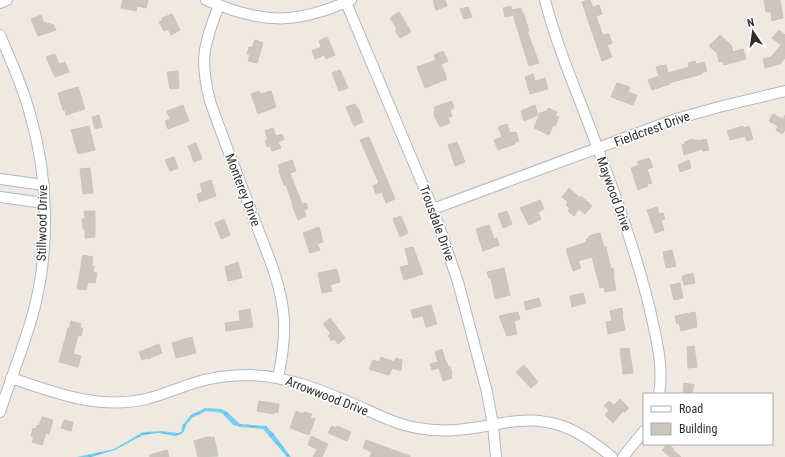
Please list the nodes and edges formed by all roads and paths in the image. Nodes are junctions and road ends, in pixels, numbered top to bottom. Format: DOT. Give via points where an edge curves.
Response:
graph roads {
  1 [pos="7,0"];
  2 [pos="206,0"];
  3 [pos="545,0"];
  4 [pos="347,1"];
  5 [pos="0,3"];
  6 [pos="218,5"];
  7 [pos="0,35"];
  8 [pos="785,91"];
  9 [pos="598,148"];
  10 [pos="0,179"];
  11 [pos="44,185"];
  12 [pos="0,197"];
  13 [pos="44,203"];
  14 [pos="433,209"];
  15 [pos="11,378"];
  16 [pos="278,378"];
  17 [pos="659,393"];
  18 [pos="0,412"];
  19 [pos="493,425"];
  20 [pos="643,432"];
  21 [pos="496,457"];
  22 [pos="612,457"];
  23 [pos="623,457"];
  1 -- 5 [label="street"];
  2 -- 6 [label="street"];
  3 -- 9 [label="street, Maywood Drive" via="568,72"];
  4 -- 6 [label="street" via="314,14 282,19 249,16"];
  4 -- 14 [label="street, Trousdale Drive"];
  6 -- 16 [label="street, Monterey Drive" via="206,43 204,78 210,101 279,289 284,327"];
  7 -- 11 [label="street, Stillwood Drive" via="30,113"];
  8 -- 9 [label="street, Fieldcrest Drive" via="699,112"];
  9 -- 14 [label="street, Fieldcrest Drive"];
  9 -- 17 [label="street, Maywood Drive" via="625,220 646,295 659,355"];
  10 -- 11 [label="street"];
  11 -- 13 [label="street, Stillwood Drive"];
  12 -- 13 [label="street"];
  13 -- 15 [label="street, Stillwood Drive" via="43,254 39,285 32,316"];
  14 -- 19 [label="street, Trousdale Drive" via="458,282"];
  15 -- 16 [label="street, Arrowwood Drive" via="72,398 113,403 147,399 196,382 222,377 251,375"];
  15 -- 18 [label="street, Stillwood Drive"];
  16 -- 19 [label="street, Arrowwood Drive" via="310,387 418,429 444,431"];
  19 -- 21 [label="street, Trousdale Drive"];
  19 -- 22 [label="street, Arrowwood Drive" via="525,420 556,424 580,433"];
  20 -- 23 [label="street"];
}
